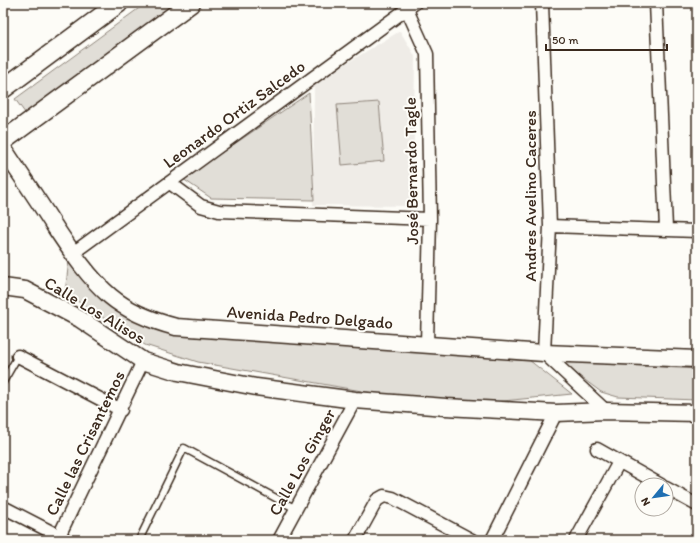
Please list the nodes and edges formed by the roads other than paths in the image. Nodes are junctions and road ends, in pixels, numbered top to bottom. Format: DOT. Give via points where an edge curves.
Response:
graph roads {
  1 [pos="119,3"];
  2 [pos="191,3"];
  3 [pos="542,3"];
  4 [pos="656,3"];
  5 [pos="409,5"];
  6 [pos="3,89"];
  7 [pos="3,141"];
  8 [pos="3,148"];
  9 [pos="170,183"];
  10 [pos="430,219"];
  11 [pos="550,226"];
  12 [pos="666,228"];
  13 [pos="697,230"];
  14 [pos="73,253"];
  15 [pos="3,287"];
  16 [pos="427,344"];
  17 [pos="544,353"];
  18 [pos="18,356"];
  19 [pos="697,359"];
  20 [pos="143,362"];
  21 [pos="3,382"];
  22 [pos="355,400"];
  23 [pos="121,410"];
  24 [pos="606,411"];
  25 [pos="556,413"];
  26 [pos="697,413"];
  27 [pos="598,449"];
  28 [pos="619,462"];
  29 [pos="646,477"];
  30 [pos="674,492"];
  31 [pos="697,505"];
  32 [pos="3,507"];
  33 [pos="296,509"];
  34 [pos="60,539"];
  35 [pos="139,540"];
  36 [pos="279,540"];
  37 [pos="355,540"];
  38 [pos="472,540"];
  39 [pos="492,540"];
  40 [pos="576,540"];
  1 -- 6 [label="main road"];
  2 -- 7 [label="main road"];
  3 -- 11 [label="street, Andres Avelino Caceres"];
  4 -- 12 [label="street"];
  5 -- 9 [label="street, Leonardo Ortiz Salcedo"];
  5 -- 10 [label="street, José Bernardo Tagle" via="427,54"];
  8 -- 14 [label="street, Avenida Pedro Delgado"];
  9 -- 10 [label="street" via="201,206 219,211"];
  9 -- 14 [label="street, Leonardo Ortiz Salcedo"];
  10 -- 16 [label="street, José Bernardo Tagle"];
  11 -- 12 [label="street"];
  11 -- 17 [label="street, Andres Avelino Caceres"];
  12 -- 13 [label="street"];
  14 -- 16 [label="street, Avenida Pedro Delgado" via="111,297 159,322 176,326"];
  15 -- 20 [label="street, Calle Los Alisos" via="25,290 80,320"];
  16 -- 17 [label="street, Avenida Pedro Delgado"];
  17 -- 19 [label="street, Avenida Pedro Delgado"];
  17 -- 24 [label="street"];
  18 -- 21 [label="lane"];
  18 -- 23 [label="street"];
  20 -- 22 [label="street" via="178,372 256,387"];
  20 -- 23 [label="street, Calle las Crisantemos"];
  22 -- 25 [label="street"];
  22 -- 33 [label="street, Calle Los Ginger"];
  23 -- 34 [label="street, Calle las Crisantemos"];
  24 -- 25 [label="street"];
  24 -- 26 [label="street"];
  25 -- 39 [label="street"];
  27 -- 28 [label="street"];
  28 -- 29 [label="street"];
  28 -- 40 [label="street"];
  30 -- 31 [label="street"];
  32 -- 34 [label="street"];
  33 -- 35 [label="lane" via="184,448"];
  33 -- 36 [label="street, Calle Los Ginger"];
  37 -- 38 [label="street" via="377,500 384,496 393,498"];
}
